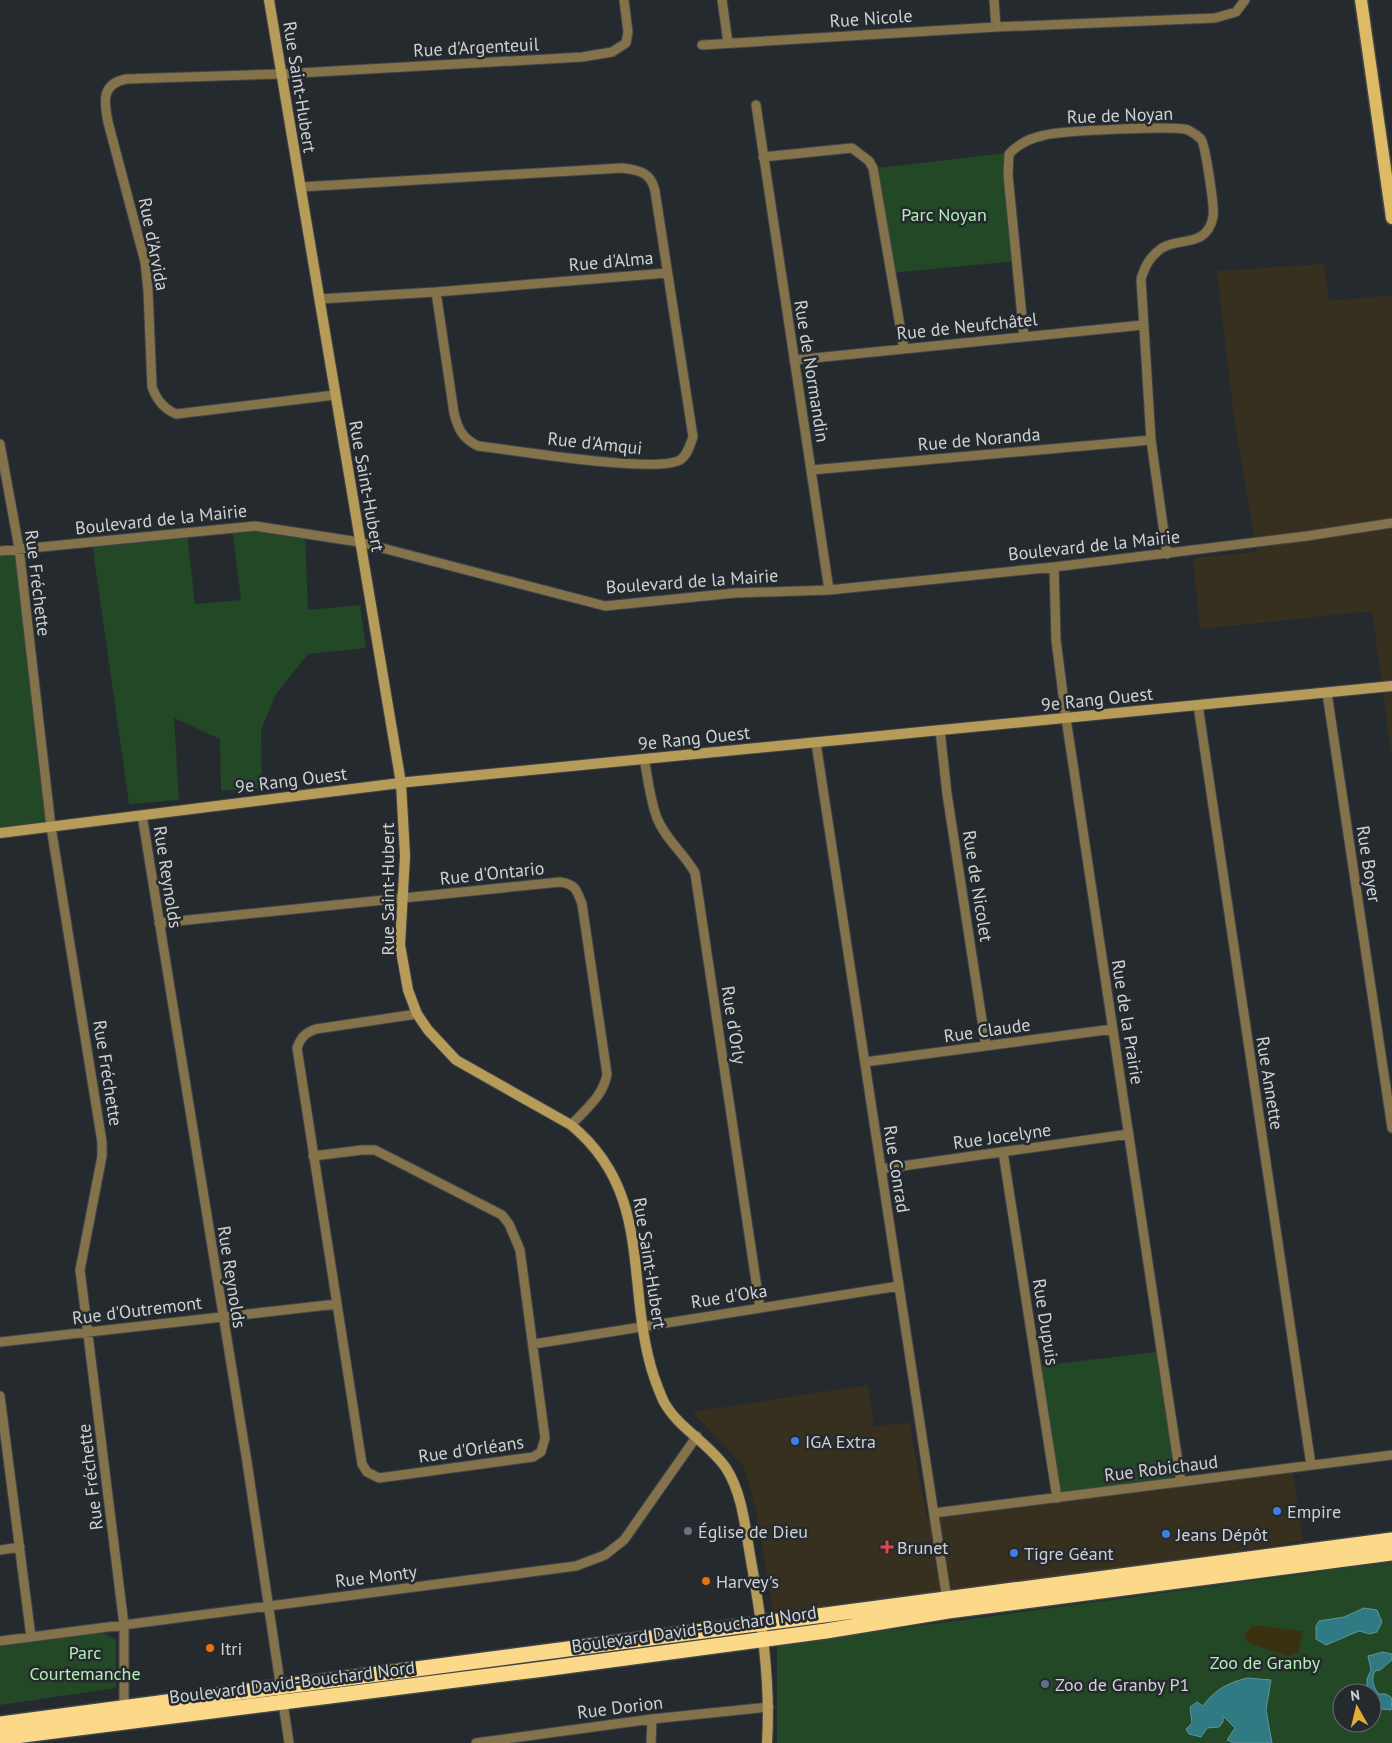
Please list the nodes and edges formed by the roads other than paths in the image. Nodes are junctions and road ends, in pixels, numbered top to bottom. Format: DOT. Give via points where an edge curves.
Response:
graph roads {
  1 [pos="269,0"];
  2 [pos="624,0"];
  3 [pos="722,0"];
  4 [pos="994,0"];
  5 [pos="1245,0"];
  6 [pos="1361,0"];
  7 [pos="996,27"];
  8 [pos="728,43"];
  9 [pos="702,45"];
  10 [pos="281,74"];
  11 [pos="756,105"];
  12 [pos="763,157"];
  13 [pos="300,187"];
  14 [pos="1392,218"];
  15 [pos="667,273"];
  16 [pos="436,292"];
  17 [pos="319,299"];
  18 [pos="1143,325"];
  19 [pos="1024,337"];
  20 [pos="904,349"];
  21 [pos="794,360"];
  22 [pos="335,395"];
  23 [pos="1151,440"];
  24 [pos="0,444"];
  25 [pos="811,470"];
  26 [pos="1392,523"];
  27 [pos="359,542"];
  28 [pos="19,548"];
  29 [pos="0,550"];
  30 [pos="1167,554"];
  31 [pos="1054,567"];
  32 [pos="829,590"];
  33 [pos="1392,686"];
  34 [pos="1327,693"];
  35 [pos="1198,705"];
  36 [pos="1066,718"];
  37 [pos="940,730"];
  38 [pos="816,743"];
  39 [pos="644,759"];
  40 [pos="401,783"];
  41 [pos="142,815"];
  42 [pos="51,827"];
  43 [pos="0,833"];
  44 [pos="402,899"];
  45 [pos="159,923"];
  46 [pos="417,1014"];
  47 [pos="1113,1029"];
  48 [pos="986,1046"];
  49 [pos="864,1062"];
  50 [pos="571,1125"];
  51 [pos="1392,1128"];
  52 [pos="1129,1134"];
  53 [pos="1003,1152"];
  54 [pos="313,1156"];
  55 [pos="881,1169"];
  56 [pos="899,1286"];
  57 [pos="337,1304"];
  58 [pos="760,1308"];
  59 [pos="222,1316"];
  60 [pos="644,1328"];
  61 [pos="88,1332"];
  62 [pos="0,1342"];
  63 [pos="534,1344"];
  64 [pos="0,1396"];
  65 [pos="697,1436"];
  66 [pos="1392,1455"];
  67 [pos="1311,1465"];
  68 [pos="1181,1482"];
  69 [pos="1057,1498"];
  70 [pos="934,1513"];
  71 [pos="1392,1540"];
  72 [pos="20,1547"];
  73 [pos="0,1550"];
  74 [pos="1392,1553"];
  75 [pos="947,1600"];
  76 [pos="270,1606"];
  77 [pos="124,1625"];
  78 [pos="762,1632"];
  79 [pos="31,1637"];
  80 [pos="0,1641"];
  81 [pos="283,1694"];
  82 [pos="768,1707"];
  83 [pos="124,1708"];
  84 [pos="652,1719"];
  85 [pos="0,1724"];
  86 [pos="0,1738"];
  87 [pos="545,1738"];
  88 [pos="289,1743"];
  89 [pos="476,1743"];
  90 [pos="650,1743"];
  91 [pos="767,1743"];
  1 -- 10 [label="street, Rue Saint-Hubert"];
  2 -- 10 [label="street, Rue d'Argenteuil" via="628,32 626,43 612,52 582,57"];
  3 -- 8 [label="street"];
  4 -- 7 [label="street"];
  5 -- 7 [label="street, Rue Nicole" via="1236,12 1215,18"];
  6 -- 14 [label="main road"];
  7 -- 8 [label="street, Rue Nicole"];
  8 -- 9 [label="street, Rue Nicole"];
  10 -- 13 [label="street, Rue Saint-Hubert"];
  10 -- 22 [label="street, Rue d'Arvida" via="115,81 107,91 108,122 145,262 152,387 157,400 166,410 176,414"];
  11 -- 12 [label="street, Rue de Normandin"];
  12 -- 20 [label="street" via="852,148 868,161 873,168 880,198"];
  12 -- 21 [label="street, Rue de Normandin"];
  13 -- 15 [label="street, Rue d'Alma" via="622,168 642,170 653,182"];
  13 -- 17 [label="street, Rue Saint-Hubert"];
  15 -- 16 [label="street, Rue d'Alma"];
  15 -- 16 [label="street, Rue d'Amqui" via="693,438 681,460 666,465 548,455 478,446 470,442 458,431"];
  16 -- 17 [label="street, Rue d'Alma"];
  17 -- 22 [label="street, Rue Saint-Hubert"];
  18 -- 19 [label="street, Rue de Neufchâtel"];
  18 -- 19 [label="street, Rue de Noyan" via="1141,279 1147,262 1162,248 1197,239 1213,217 1204,147 1201,139 1187,129 1163,127 1046,134 1019,143 1009,154 1008,175"];
  18 -- 23 [label="street, Rue de Noyan"];
  19 -- 20 [label="street, Rue de Neufchâtel"];
  20 -- 21 [label="street, Rue de Neufchâtel"];
  21 -- 25 [label="street, Rue de Normandin"];
  22 -- 27 [label="street, Rue Saint-Hubert"];
  23 -- 25 [label="street, Rue de Noranda"];
  23 -- 30 [label="street, Rue de Noyan"];
  24 -- 28 [label="street, Rue Fréchette"];
  25 -- 32 [label="street, Rue de Normandin"];
  26 -- 30 [label="street, Boulevard de la Mairie"];
  27 -- 28 [label="street, Boulevard de la Mairie" via="255,526"];
  27 -- 32 [label="street, Boulevard de la Mairie" via="605,606 735,593"];
  27 -- 40 [label="street, Rue Saint-Hubert"];
  28 -- 29 [label="street, Boulevard de la Mairie"];
  28 -- 42 [label="street, Rue Fréchette"];
  30 -- 31 [label="street, Boulevard de la Mairie"];
  31 -- 32 [label="street, Boulevard de la Mairie"];
  31 -- 36 [label="street, Rue de la Prairie" via="1056,640"];
  33 -- 34 [label="street, 9e Rang Ouest"];
  34 -- 35 [label="street, 9e Rang Ouest"];
  34 -- 51 [label="street, Rue Boyer"];
  35 -- 36 [label="street, 9e Rang Ouest"];
  35 -- 67 [label="street, Rue Annette"];
  36 -- 37 [label="street, 9e Rang Ouest"];
  36 -- 47 [label="street, Rue de la Prairie"];
  37 -- 38 [label="street, 9e Rang Ouest"];
  37 -- 48 [label="street, Rue de Nicolet"];
  38 -- 39 [label="street, 9e Rang Ouest"];
  38 -- 49 [label="street, Rue Conrad"];
  39 -- 40 [label="street, 9e Rang Ouest"];
  39 -- 58 [label="street, Rue d'Orly" via="656,818 695,873"];
  40 -- 41 [label="street, 9e Rang Ouest"];
  40 -- 44 [label="street, Rue Saint-Hubert" via="405,856"];
  41 -- 42 [label="street, 9e Rang Ouest"];
  41 -- 45 [label="street, Rue Reynolds"];
  42 -- 43 [label="street, 9e Rang Ouest"];
  42 -- 61 [label="street, Rue Fréchette" via="102,1142 80,1270"];
  44 -- 45 [label="street, Rue d'Ontario"];
  44 -- 46 [label="street, Rue Saint-Hubert" via="400,945 408,990"];
  44 -- 50 [label="street, Rue d'Ontario" via="560,882 576,887 582,904 607,1074 599,1094"];
  45 -- 59 [label="street, Rue Reynolds"];
  46 -- 50 [label="street, Rue Saint-Hubert" via="456,1060"];
  46 -- 54 [label="street, Rue d'Orléans" via="316,1029 301,1038 297,1048 298,1062"];
  47 -- 48 [label="street, Rue Claude"];
  47 -- 52 [label="street, Rue de la Prairie"];
  48 -- 49 [label="street, Rue Claude"];
  49 -- 55 [label="street, Rue Conrad"];
  50 -- 60 [label="street, Rue Saint-Hubert" via="588,1138 621,1190 628,1215"];
  52 -- 53 [label="street, Rue Jocelyne"];
  52 -- 68 [label="street, Rue de la Prairie"];
  53 -- 55 [label="street, Rue Jocelyne"];
  53 -- 69 [label="street, Rue Dupuis"];
  54 -- 57 [label="street, Rue d'Orléans"];
  54 -- 63 [label="street, Rue d'Orléans" via="376,1150 502,1215 520,1250"];
  55 -- 56 [label="street, Rue Conrad"];
  56 -- 58 [label="street, Rue d'Oka"];
  56 -- 70 [label="street, Rue Conrad"];
  57 -- 59 [label="street, Rue d'Outremont"];
  57 -- 63 [label="street, Rue d'Orléans" via="362,1464 367,1472 378,1478 533,1457 541,1452 545,1438"];
  58 -- 60 [label="street, Rue d'Oka"];
  59 -- 61 [label="street, Rue d'Outremont"];
  59 -- 76 [label="street, Rue Reynolds"];
  60 -- 63 [label="street, Rue d'Oka"];
  60 -- 65 [label="street, Rue Saint-Hubert" via="653,1375 664,1402"];
  61 -- 62 [label="street, Rue d'Outremont"];
  61 -- 77 [label="street, Rue Fréchette"];
  64 -- 72 [label="street"];
  65 -- 76 [label="street, Rue Monty" via="624,1540 605,1555 576,1566"];
  65 -- 78 [label="street, Rue Saint-Hubert" via="718,1458 734,1485 747,1536"];
  66 -- 67 [label="street, Rue Robichaud"];
  67 -- 68 [label="street, Rue Robichaud"];
  68 -- 69 [label="street, Rue Robichaud"];
  69 -- 70 [label="street, Rue Robichaud"];
  70 -- 75 [label="street, Rue Conrad"];
  71 -- 75 [label="highway, Boulevard David-Bouchard Nord"];
  72 -- 73 [label="street"];
  72 -- 79 [label="street"];
  74 -- 78 [label="highway, Boulevard David-Bouchard Nord"];
  75 -- 78 [label="highway, Boulevard David-Bouchard Nord"];
  76 -- 77 [label="street, Rue Monty"];
  76 -- 81 [label="street, Rue Reynolds"];
  77 -- 79 [label="street, Rue Monty"];
  77 -- 83 [label="street, Rue Fréchette"];
  78 -- 81 [label="highway, Boulevard David-Bouchard Nord"];
  78 -- 82 [label="street, Rue Saint-Hubert"];
  79 -- 80 [label="street, Rue Monty"];
  81 -- 83 [label="highway, Boulevard David-Bouchard Nord"];
  81 -- 86 [label="highway, Boulevard David-Bouchard Nord"];
  81 -- 88 [label="street, Rue Reynolds"];
  82 -- 84 [label="street, Rue Dorion"];
  82 -- 91 [label="street, Rue Saint-Hubert"];
  83 -- 85 [label="highway, Boulevard David-Bouchard Nord"];
  84 -- 87 [label="street, Rue Dorion"];
  84 -- 90 [label="street"];
  87 -- 89 [label="street, Rue Dorion"];
}
